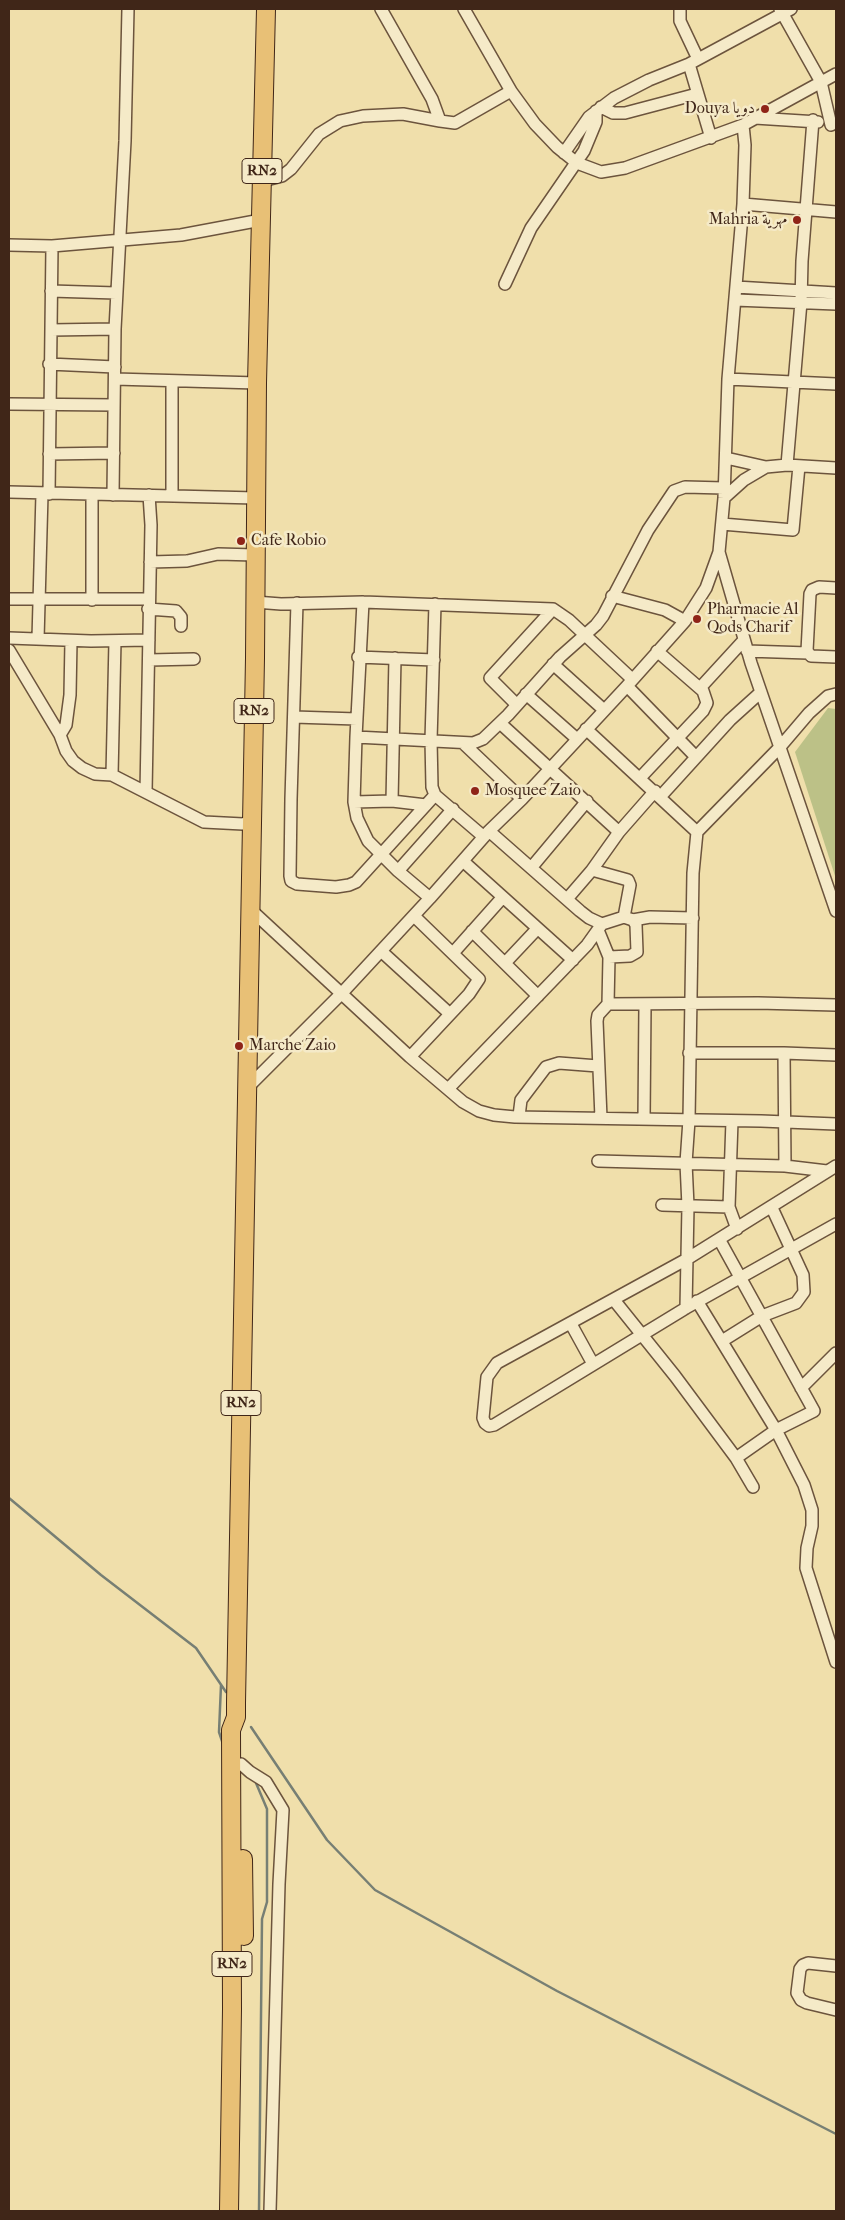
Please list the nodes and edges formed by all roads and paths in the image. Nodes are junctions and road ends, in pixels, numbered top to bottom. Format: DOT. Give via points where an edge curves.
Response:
graph roads {
  1 [pos="128,9"];
  2 [pos="266,9"];
  3 [pos="381,9"];
  4 [pos="464,9"];
  5 [pos="680,9"];
  6 [pos="785,10"];
  7 [pos="694,62"];
  8 [pos="836,74"];
  9 [pos="821,82"];
  10 [pos="511,91"];
  11 [pos="697,94"];
  12 [pos="791,98"];
  13 [pos="599,109"];
  14 [pos="755,118"];
  15 [pos="794,120"];
  16 [pos="813,120"];
  17 [pos="440,121"];
  18 [pos="743,125"];
  19 [pos="834,126"];
  20 [pos="711,138"];
  21 [pos="564,153"];
  22 [pos="577,163"];
  23 [pos="262,181"];
  24 [pos="743,204"];
  25 [pos="807,210"];
  26 [pos="836,212"];
  27 [pos="261,220"];
  28 [pos="119,239"];
  29 [pos="9,245"];
  30 [pos="52,246"];
  31 [pos="506,284"];
  32 [pos="736,287"];
  33 [pos="51,290"];
  34 [pos="116,293"];
  35 [pos="836,294"];
  36 [pos="801,296"];
  37 [pos="735,300"];
  38 [pos="836,304"];
  39 [pos="115,329"];
  40 [pos="51,330"];
  41 [pos="49,364"];
  42 [pos="115,367"];
  43 [pos="115,379"];
  44 [pos="728,379"];
  45 [pos="172,381"];
  46 [pos="257,383"];
  47 [pos="794,383"];
  48 [pos="836,384"];
  49 [pos="9,404"];
  50 [pos="48,404"];
  51 [pos="114,405"];
  52 [pos="114,453"];
  53 [pos="49,454"];
  54 [pos="726,458"];
  55 [pos="793,465"];
  56 [pos="766,467"];
  57 [pos="836,468"];
  58 [pos="9,492"];
  59 [pos="724,493"];
  60 [pos="45,494"];
  61 [pos="92,495"];
  62 [pos="113,495"];
  63 [pos="149,495"];
  64 [pos="172,496"];
  65 [pos="256,498"];
  66 [pos="722,524"];
  67 [pos="719,552"];
  68 [pos="255,554"];
  69 [pos="150,562"];
  70 [pos="836,588"];
  71 [pos="612,596"];
  72 [pos="9,599"];
  73 [pos="40,599"];
  74 [pos="92,600"];
  75 [pos="255,602"];
  76 [pos="363,602"];
  77 [pos="297,603"];
  78 [pos="148,604"];
  79 [pos="436,604"];
  80 [pos="552,609"];
  81 [pos="685,621"];
  82 [pos="181,626"];
  83 [pos="585,634"];
  84 [pos="9,638"];
  85 [pos="38,639"];
  86 [pos="71,640"];
  87 [pos="149,640"];
  88 [pos="115,641"];
  89 [pos="746,645"];
  90 [pos="9,650"];
  91 [pos="658,651"];
  92 [pos="808,653"];
  93 [pos="836,657"];
  94 [pos="358,658"];
  95 [pos="395,658"];
  96 [pos="194,659"];
  97 [pos="149,660"];
  98 [pos="434,660"];
  99 [pos="553,664"];
  100 [pos="630,682"];
  101 [pos="700,688"];
  102 [pos="761,692"];
  103 [pos="526,694"];
  104 [pos="836,694"];
  105 [pos="517,705"];
  106 [pos="604,710"];
  107 [pos="294,717"];
  108 [pos="357,719"];
  109 [pos="500,723"];
  110 [pos="586,729"];
  111 [pos="60,735"];
  112 [pos="356,737"];
  113 [pos="394,738"];
  114 [pos="678,738"];
  115 [pos="577,739"];
  116 [pos="431,740"];
  117 [pos="463,743"];
  118 [pos="780,747"];
  119 [pos="696,757"];
  120 [pos="550,768"];
  121 [pos="112,775"];
  122 [pos="640,778"];
  123 [pos="146,792"];
  124 [pos="658,794"];
  125 [pos="434,795"];
  126 [pos="522,799"];
  127 [pos="392,801"];
  128 [pos="587,801"];
  129 [pos="354,802"];
  130 [pos="426,805"];
  131 [pos="453,809"];
  132 [pos="251,821"];
  133 [pos="619,832"];
  134 [pos="697,832"];
  135 [pos="487,834"];
  136 [pos="382,855"];
  137 [pos="464,862"];
  138 [pos="531,868"];
  139 [pos="592,870"];
  140 [pos="398,871"];
  141 [pos="430,898"];
  142 [pos="502,898"];
  143 [pos="567,899"];
  144 [pos="250,909"];
  145 [pos="836,911"];
  146 [pos="414,916"];
  147 [pos="628,918"];
  148 [pos="693,918"];
  149 [pos="600,927"];
  150 [pos="537,929"];
  151 [pos="472,931"];
  152 [pos="381,951"];
  153 [pos="453,954"];
  154 [pos="609,957"];
  155 [pos="573,960"];
  156 [pos="505,963"];
  157 [pos="342,993"];
  158 [pos="538,996"];
  159 [pos="608,1004"];
  160 [pos="646,1005"];
  161 [pos="692,1005"];
  162 [pos="836,1005"];
  163 [pos="450,1014"];
  164 [pos="689,1053"];
  165 [pos="784,1053"];
  166 [pos="836,1056"];
  167 [pos="410,1057"];
  168 [pos="598,1066"];
  169 [pos="247,1088"];
  170 [pos="448,1089"];
  171 [pos="518,1116"];
  172 [pos="601,1118"];
  173 [pos="644,1120"];
  174 [pos="689,1120"];
  175 [pos="732,1121"];
  176 [pos="786,1121"];
  177 [pos="836,1124"];
  178 [pos="598,1161"];
  179 [pos="686,1163"];
  180 [pos="731,1166"];
  181 [pos="785,1166"];
  182 [pos="832,1169"];
  183 [pos="662,1205"];
  184 [pos="688,1206"];
  185 [pos="729,1207"];
  186 [pos="772,1208"];
  187 [pos="835,1228"];
  188 [pos="737,1229"];
  189 [pos="719,1239"];
  190 [pos="792,1249"];
  191 [pos="687,1260"];
  192 [pos="739,1276"];
  193 [pos="614,1300"];
  194 [pos="697,1301"];
  195 [pos="686,1308"];
  196 [pos="762,1316"];
  197 [pos="571,1324"];
  198 [pos="641,1335"];
  199 [pos="722,1341"];
  200 [pos="836,1353"];
  201 [pos="594,1364"];
  202 [pos="801,1388"];
  203 [pos="776,1430"];
  204 [pos="736,1458"];
  205 [pos="753,1486"];
  206 [pos="836,1662"];
  207 [pos="236,1717"];
  208 [pos="241,1764"];
  209 [pos="836,1966"];
  210 [pos="836,2010"];
  211 [pos="229,2211"];
  212 [pos="241,2211"];
  213 [pos="270,2211"];
  1 -- 28 [label="street"];
  2 -- 23 [label="highway, RN2"];
  3 -- 17 [label="street" via="432,99"];
  4 -- 10 [label="street"];
  5 -- 7 [label="street" via="680,21"];
  6 -- 7 [label="street"];
  6 -- 9 [label="street"];
  7 -- 11 [label="street"];
  7 -- 13 [label="street" via="630,89"];
  8 -- 9 [label="street"];
  9 -- 12 [label="street"];
  9 -- 19 [label="street"];
  10 -- 17 [label="street" via="455,123"];
  10 -- 21 [label="street" via="535,124"];
  11 -- 13 [label="street" via="625,113"];
  11 -- 20 [label="street"];
  12 -- 14 [label="street"];
  12 -- 15 [label="street"];
  13 -- 21 [label="street" via="586,121"];
  13 -- 22 [label="street" via="592,133"];
  14 -- 15 [label="street"];
  14 -- 18 [label="street"];
  15 -- 16 [label="street"];
  16 -- 19 [label="street"];
  16 -- 25 [label="street"];
  17 -- 23 [label="street" via="404,114 363,116 340,122 319,134 286,173"];
  18 -- 20 [label="street"];
  18 -- 24 [label="street"];
  20 -- 22 [label="street" via="615,171 601,172"];
  21 -- 22 [label="street"];
  22 -- 31 [label="street" via="531,228"];
  23 -- 27 [label="highway, RN2"];
  24 -- 25 [label="street"];
  24 -- 32 [label="street"];
  25 -- 26 [label="street"];
  25 -- 36 [label="street"];
  27 -- 28 [label="street" via="201,232"];
  27 -- 46 [label="highway, RN2"];
  28 -- 30 [label="street"];
  28 -- 34 [label="street"];
  29 -- 30 [label="street"];
  30 -- 33 [label="street"];
  32 -- 36 [label="street"];
  32 -- 37 [label="street"];
  33 -- 34 [label="street"];
  33 -- 40 [label="street"];
  34 -- 39 [label="street"];
  35 -- 36 [label="street"];
  35 -- 38 [label="street"];
  36 -- 37 [label="street"];
  36 -- 38 [label="street"];
  36 -- 47 [label="street"];
  37 -- 44 [label="street"];
  39 -- 40 [label="street"];
  39 -- 42 [label="street"];
  40 -- 41 [label="street"];
  41 -- 42 [label="street"];
  41 -- 50 [label="street"];
  42 -- 43 [label="street"];
  43 -- 45 [label="street"];
  43 -- 51 [label="street"];
  44 -- 47 [label="street"];
  44 -- 54 [label="street"];
  45 -- 46 [label="street"];
  45 -- 64 [label="street"];
  46 -- 65 [label="highway, RN2"];
  47 -- 48 [label="street"];
  47 -- 55 [label="street"];
  49 -- 50 [label="street"];
  50 -- 51 [label="street"];
  50 -- 53 [label="street"];
  51 -- 52 [label="street"];
  52 -- 53 [label="street"];
  52 -- 62 [label="street"];
  53 -- 60 [label="street"];
  54 -- 56 [label="street"];
  54 -- 59 [label="street"];
  55 -- 56 [label="street"];
  55 -- 57 [label="street"];
  55 -- 66 [label="street" via="793,530"];
  56 -- 59 [label="street"];
  58 -- 60 [label="street"];
  59 -- 66 [label="street"];
  59 -- 71 [label="street" via="685,487 674,491"];
  60 -- 61 [label="street"];
  60 -- 73 [label="street"];
  61 -- 62 [label="street"];
  61 -- 74 [label="street"];
  62 -- 63 [label="street"];
  63 -- 64 [label="street"];
  63 -- 69 [label="street"];
  64 -- 65 [label="street"];
  65 -- 68 [label="highway, RN2"];
  66 -- 67 [label="street"];
  67 -- 81 [label="street" via="706,588"];
  67 -- 89 [label="street"];
  68 -- 69 [label="street" via="218,554 187,561"];
  68 -- 75 [label="highway, RN2"];
  69 -- 78 [label="street"];
  70 -- 92 [label="street" via="819,587 810,594"];
  71 -- 81 [label="street" via="665,610"];
  71 -- 83 [label="street" via="603,616"];
  72 -- 73 [label="street"];
  73 -- 74 [label="street"];
  73 -- 85 [label="street"];
  74 -- 78 [label="street"];
  75 -- 77 [label="street"];
  75 -- 132 [label="highway, RN2"];
  76 -- 77 [label="street"];
  76 -- 79 [label="street"];
  76 -- 94 [label="street"];
  77 -- 107 [label="street"];
  78 -- 82 [label="street" via="176,611 181,617"];
  78 -- 87 [label="street"];
  79 -- 80 [label="street"];
  79 -- 98 [label="street"];
  80 -- 83 [label="street"];
  80 -- 105 [label="street" via="490,678"];
  81 -- 91 [label="street"];
  83 -- 99 [label="street"];
  83 -- 100 [label="street"];
  84 -- 85 [label="street"];
  85 -- 86 [label="street"];
  86 -- 88 [label="street"];
  86 -- 111 [label="street" via="70,695 66,725"];
  87 -- 88 [label="street"];
  87 -- 97 [label="street"];
  88 -- 121 [label="street"];
  89 -- 92 [label="street"];
  89 -- 101 [label="street"];
  89 -- 102 [label="street"];
  90 -- 111 [label="street"];
  91 -- 100 [label="street"];
  91 -- 101 [label="street"];
  92 -- 93 [label="street" via="810,656"];
  94 -- 95 [label="street"];
  94 -- 108 [label="street"];
  95 -- 98 [label="street"];
  95 -- 113 [label="street"];
  96 -- 97 [label="street"];
  97 -- 123 [label="street"];
  98 -- 116 [label="street"];
  99 -- 103 [label="street"];
  99 -- 106 [label="street"];
  100 -- 106 [label="street"];
  100 -- 114 [label="street"];
  101 -- 114 [label="street" via="707,703"];
  102 -- 118 [label="street"];
  102 -- 119 [label="street"];
  103 -- 105 [label="street"];
  103 -- 115 [label="street"];
  104 -- 118 [label="street" via="820,703"];
  105 -- 109 [label="street"];
  106 -- 110 [label="street"];
  107 -- 108 [label="street"];
  107 -- 136 [label="street" via="292,881 314,886 350,885 366,874"];
  108 -- 112 [label="street"];
  109 -- 117 [label="street" via="479,741"];
  109 -- 120 [label="street"];
  110 -- 115 [label="street"];
  110 -- 122 [label="street"];
  111 -- 121 [label="street" via="66,751 77,765 95,774"];
  112 -- 113 [label="street"];
  112 -- 129 [label="street"];
  113 -- 116 [label="street"];
  113 -- 127 [label="street"];
  114 -- 119 [label="street"];
  114 -- 122 [label="street"];
  115 -- 120 [label="street"];
  116 -- 117 [label="street"];
  116 -- 125 [label="street"];
  117 -- 126 [label="street"];
  118 -- 134 [label="street"];
  118 -- 145 [label="street"];
  119 -- 124 [label="street"];
  120 -- 126 [label="street"];
  120 -- 128 [label="street"];
  121 -- 123 [label="street"];
  122 -- 124 [label="street"];
  123 -- 132 [label="street" via="204,822 244,824"];
  124 -- 133 [label="street"];
  124 -- 134 [label="street"];
  125 -- 130 [label="street"];
  125 -- 131 [label="street"];
  126 -- 135 [label="street"];
  127 -- 129 [label="street"];
  127 -- 130 [label="street"];
  128 -- 133 [label="street"];
  128 -- 138 [label="street"];
  129 -- 136 [label="street" via="357,818 368,841"];
  130 -- 136 [label="street"];
  131 -- 135 [label="street"];
  131 -- 140 [label="street"];
  132 -- 144 [label="highway, RN2"];
  133 -- 139 [label="street"];
  134 -- 148 [label="street"];
  135 -- 137 [label="street"];
  135 -- 138 [label="street"];
  136 -- 140 [label="street"];
  137 -- 141 [label="street"];
  137 -- 142 [label="street"];
  138 -- 143 [label="street"];
  139 -- 143 [label="street"];
  139 -- 147 [label="street" via="628,880"];
  140 -- 141 [label="street"];
  141 -- 146 [label="street"];
  142 -- 150 [label="street"];
  142 -- 151 [label="street"];
  143 -- 149 [label="street"];
  144 -- 157 [label="street"];
  144 -- 169 [label="highway, RN2"];
  146 -- 152 [label="street"];
  146 -- 153 [label="street"];
  147 -- 148 [label="street"];
  147 -- 149 [label="street"];
  147 -- 154 [label="street" via="636,925 637,952 630,956"];
  148 -- 161 [label="street"];
  149 -- 154 [label="street"];
  149 -- 155 [label="street"];
  150 -- 155 [label="street"];
  150 -- 156 [label="street"];
  151 -- 153 [label="street"];
  151 -- 156 [label="street"];
  152 -- 157 [label="street"];
  152 -- 163 [label="street"];
  153 -- 163 [label="street" via="479,980"];
  154 -- 159 [label="street"];
  155 -- 158 [label="street"];
  156 -- 158 [label="street"];
  157 -- 167 [label="street"];
  157 -- 169 [label="street"];
  158 -- 170 [label="street"];
  159 -- 160 [label="street"];
  159 -- 168 [label="street" via="598,1014"];
  160 -- 161 [label="street"];
  160 -- 173 [label="street"];
  161 -- 162 [label="street"];
  161 -- 164 [label="street"];
  163 -- 167 [label="street"];
  164 -- 165 [label="street"];
  164 -- 174 [label="street"];
  165 -- 166 [label="street"];
  165 -- 176 [label="street"];
  167 -- 170 [label="street"];
  168 -- 171 [label="street" via="559,1063 546,1067 521,1100"];
  168 -- 172 [label="street"];
  169 -- 207 [label="highway, RN2"];
  170 -- 171 [label="street" via="479,1111"];
  171 -- 172 [label="street"];
  172 -- 173 [label="street"];
  173 -- 174 [label="street"];
  174 -- 175 [label="street"];
  174 -- 179 [label="street"];
  175 -- 176 [label="street"];
  175 -- 180 [label="street"];
  176 -- 177 [label="street"];
  176 -- 181 [label="street"];
  178 -- 179 [label="street"];
  179 -- 180 [label="street"];
  179 -- 184 [label="street"];
  180 -- 181 [label="street"];
  180 -- 185 [label="street"];
  181 -- 182 [label="street"];
  182 -- 186 [label="street"];
  183 -- 184 [label="street"];
  184 -- 185 [label="street"];
  184 -- 191 [label="street"];
  185 -- 188 [label="street"];
  186 -- 188 [label="street"];
  186 -- 190 [label="street"];
  187 -- 190 [label="street"];
  188 -- 189 [label="street"];
  189 -- 191 [label="street"];
  189 -- 192 [label="street"];
  190 -- 192 [label="street"];
  190 -- 196 [label="street" via="803,1275 804,1292 796,1302"];
  191 -- 193 [label="street"];
  191 -- 195 [label="street"];
  192 -- 194 [label="street"];
  192 -- 196 [label="street"];
  193 -- 197 [label="street"];
  193 -- 198 [label="street"];
  194 -- 195 [label="street"];
  194 -- 199 [label="street"];
  195 -- 198 [label="street"];
  196 -- 199 [label="street"];
  196 -- 202 [label="street"];
  197 -- 201 [label="street"];
  197 -- 201 [label="street" via="492,1369 487,1377 485,1423 494,1425"];
  198 -- 201 [label="street"];
  198 -- 204 [label="street"];
  199 -- 203 [label="street"];
  200 -- 202 [label="street"];
  202 -- 203 [label="street" via="814,1411"];
  203 -- 204 [label="street"];
  203 -- 206 [label="street" via="804,1485 812,1510 806,1568"];
  204 -- 205 [label="street"];
  207 -- 208 [label="highway, RN2" via="240,1730"];
  207 -- 211 [label="highway, RN2" via="231,1730"];
  208 -- 212 [label="highway, RN2" via="244,1963"];
  208 -- 213 [label="street" via="266,1782 283,1810"];
  209 -- 210 [label="street" via="803,1965 798,1976 797,1993 807,2003"];
}
